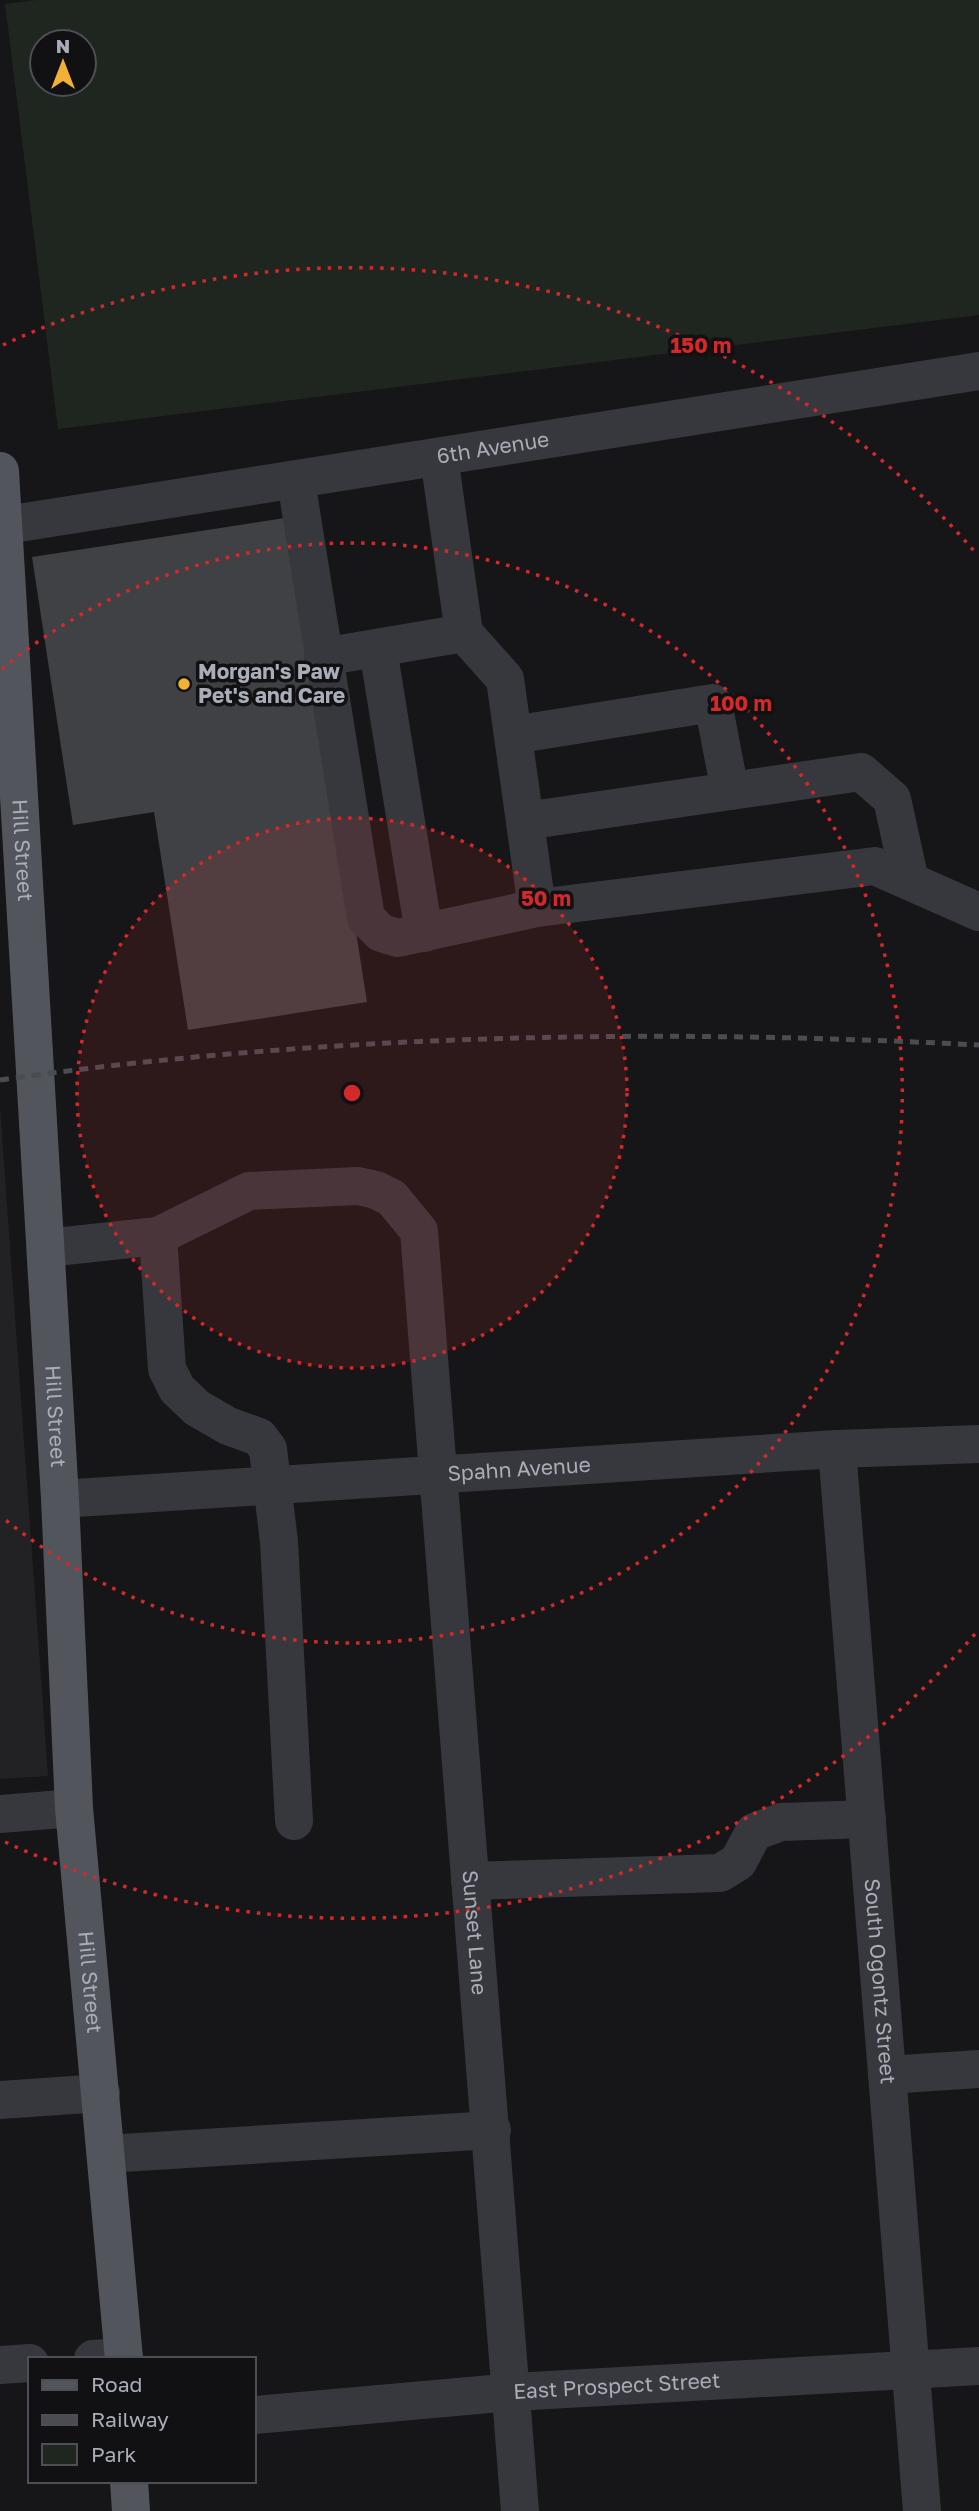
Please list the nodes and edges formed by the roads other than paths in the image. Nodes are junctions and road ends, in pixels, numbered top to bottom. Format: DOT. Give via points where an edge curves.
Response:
graph roads {
  1 [pos="979,371"];
  2 [pos="439,457"];
  3 [pos="0,471"];
  4 [pos="296,481"];
  5 [pos="2,526"];
  6 [pos="464,634"];
  7 [pos="378,649"];
  8 [pos="323,657"];
  9 [pos="513,735"];
  10 [pos="730,791"];
  11 [pos="525,821"];
  12 [pos="910,881"];
  13 [pos="537,908"];
  14 [pos="979,912"];
  15 [pos="424,933"];
  16 [pos="158,1236"];
  17 [pos="46,1248"];
  18 [pos="979,1444"];
  19 [pos="838,1449"];
  20 [pos="436,1475"];
  21 [pos="273,1486"];
  22 [pos="60,1499"];
  23 [pos="74,1808"];
  24 [pos="0,1814"];
  25 [pos="867,1819"];
  26 [pos="294,1821"];
  27 [pos="470,1881"];
  28 [pos="979,2069"];
  29 [pos="887,2075"];
  30 [pos="101,2093"];
  31 [pos="0,2100"];
  32 [pos="492,2130"];
  33 [pos="106,2154"];
  34 [pos="113,2357"];
  35 [pos="28,2363"];
  36 [pos="0,2364"];
  37 [pos="979,2366"];
  38 [pos="910,2371"];
  39 [pos="513,2392"];
  40 [pos="256,2415"];
  41 [pos="129,2483"];
  42 [pos="131,2511"];
  43 [pos="520,2511"];
  44 [pos="922,2511"];
  1 -- 2 [label="street, 6th Avenue"];
  2 -- 4 [label="street, 6th Avenue"];
  2 -- 6 [label="street"];
  3 -- 5 [label="main road, Hill Street"];
  4 -- 5 [label="street, 6th Avenue"];
  4 -- 8 [label="street"];
  5 -- 17 [label="main road, Hill Street"];
  6 -- 7 [label="street"];
  6 -- 9 [label="street" via="505,679"];
  7 -- 8 [label="street"];
  7 -- 15 [label="street"];
  8 -- 15 [label="street" via="366,918 381,933 398,938"];
  9 -- 10 [label="street" via="713,703"];
  9 -- 11 [label="street"];
  10 -- 11 [label="street"];
  10 -- 12 [label="street" via="860,772 892,799"];
  11 -- 13 [label="street"];
  12 -- 13 [label="street" via="875,866"];
  12 -- 14 [label="street"];
  13 -- 15 [label="street"];
  16 -- 17 [label="street"];
  16 -- 20 [label="street, Sunset Lane" via="249,1191 358,1186 392,1198 419,1231"];
  16 -- 21 [label="street" via="167,1369 177,1390 197,1408 260,1437 268,1449"];
  17 -- 22 [label="main road, Hill Street"];
  18 -- 19 [label="street, Spahn Avenue"];
  19 -- 20 [label="street, Spahn Avenue"];
  19 -- 25 [label="street, South Ogontz Street"];
  20 -- 21 [label="street, Spahn Avenue"];
  20 -- 27 [label="street, Sunset Lane"];
  21 -- 22 [label="street, Spahn Avenue"];
  21 -- 26 [label="street"];
  22 -- 23 [label="main road, Hill Street"];
  23 -- 24 [label="street"];
  23 -- 30 [label="main road, Hill Street"];
  25 -- 27 [label="street" via="781,1822 754,1832 738,1862 720,1872"];
  25 -- 29 [label="street, South Ogontz Street"];
  27 -- 32 [label="street, Sunset Lane"];
  28 -- 29 [label="street"];
  29 -- 38 [label="street, South Ogontz Street"];
  30 -- 31 [label="street"];
  30 -- 33 [label="main road, Hill Street"];
  32 -- 33 [label="street"];
  32 -- 39 [label="street, Sunset Lane"];
  33 -- 34 [label="main road, Hill Street"];
  35 -- 36 [label="street"];
  37 -- 38 [label="street, East Prospect Street"];
  38 -- 39 [label="street, East Prospect Street"];
  38 -- 44 [label="street, South Ogontz Street"];
  39 -- 40 [label="street, East Prospect Street"];
  39 -- 43 [label="street, Sunset Lane"];
  41 -- 42 [label="main road"];
}
